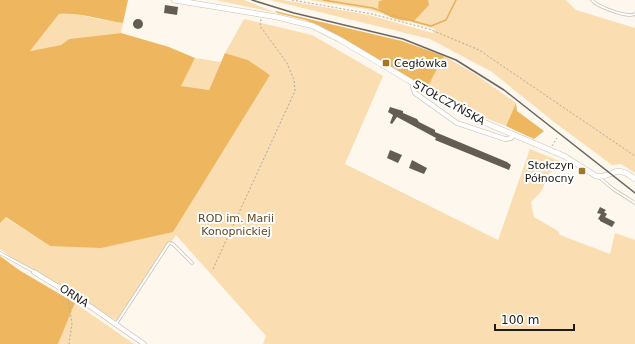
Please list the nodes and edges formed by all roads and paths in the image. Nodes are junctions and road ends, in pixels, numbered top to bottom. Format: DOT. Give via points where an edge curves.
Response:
graph roads {
  1 [pos="174,0"];
  2 [pos="292,0"];
  3 [pos="592,0"];
  4 [pos="635,14"];
  5 [pos="260,23"];
  6 [pos="414,84"];
  7 [pos="513,135"];
  8 [pos="557,138"];
  9 [pos="552,147"];
  10 [pos="635,156"];
  11 [pos="598,176"];
  12 [pos="635,179"];
  13 [pos="635,203"];
  14 [pos="0,253"];
  15 [pos="192,262"];
  16 [pos="213,269"];
  17 [pos="34,272"];
  18 [pos="67,291"];
  19 [pos="116,324"];
  20 [pos="69,344"];
  21 [pos="144,344"];
  1 -- 6 [label="street, STOŁCZYŃSKA" via="309,24 336,37"];
  2 -- 10 [label="path" via="372,14 430,29 479,50"];
  3 -- 4 [label="lane" via="597,5 628,16"];
  5 -- 16 [label="path" via="287,63 294,80 295,91"];
  6 -- 7 [label="street, STOŁCZYŃSKA" via="470,117"];
  6 -- 7 [label="street" via="412,87 415,93 457,123 504,139"];
  7 -- 11 [label="street, STOŁCZYŃSKA" via="566,158"];
  8 -- 9 [label="path"];
  11 -- 12 [label="street" via="624,172"];
  11 -- 13 [label="lane"];
  14 -- 17 [label="lane, ORNA"];
  15 -- 19 [label="lane" via="173,244 169,244"];
  17 -- 18 [label="street, ORNA"];
  18 -- 19 [label="street, ORNA"];
  18 -- 20 [label="path" via="72,323"];
  19 -- 21 [label="street, ORNA"];
}
